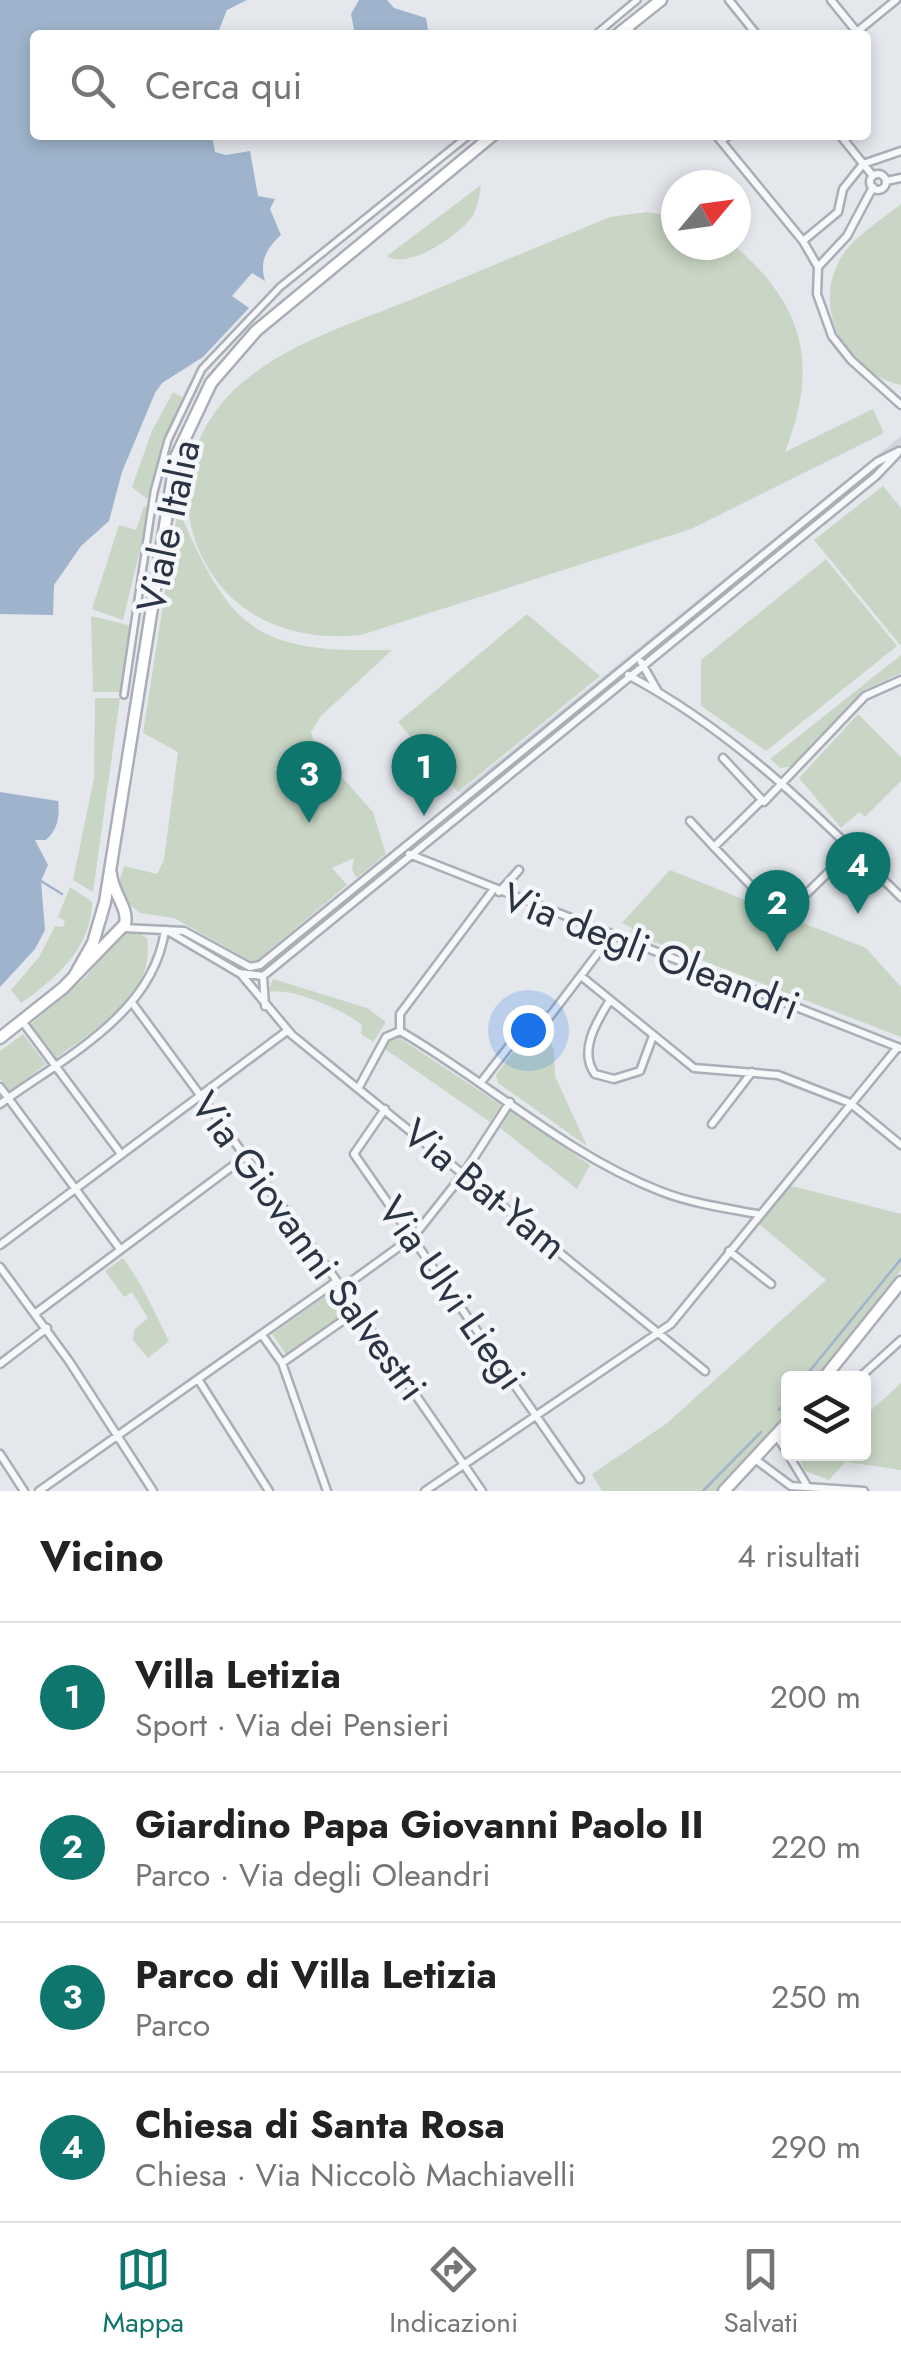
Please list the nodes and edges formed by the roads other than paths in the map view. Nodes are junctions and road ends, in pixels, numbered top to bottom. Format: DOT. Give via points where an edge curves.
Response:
graph roads {
  1 [pos="637,0"];
  2 [pos="660,0"];
  3 [pos="729,0"];
  4 [pos="830,0"];
  5 [pos="896,0"];
  6 [pos="601,30"];
  7 [pos="632,30"];
  8 [pos="754,30"];
  9 [pos="853,30"];
  10 [pos="859,30"];
  11 [pos="462,140"];
  12 [pos="487,140"];
  13 [pos="720,140"];
  14 [pos="844,140"];
  15 [pos="901,152"];
  16 [pos="863,164"];
  17 [pos="873,176"];
  18 [pos="901,178"];
  19 [pos="886,181"];
  20 [pos="873,188"];
  21 [pos="803,241"];
  22 [pos="818,267"];
  23 [pos="901,404"];
  24 [pos="900,450"];
  25 [pos="636,656"];
  26 [pos="643,664"];
  27 [pos="622,668"];
  28 [pos="628,676"];
  29 [pos="901,680"];
  30 [pos="658,691"];
  31 [pos="124,695"];
  32 [pos="722,758"];
  33 [pos="785,783"];
  34 [pos="762,800"];
  35 [pos="690,820"];
  36 [pos="714,847"];
  37 [pos="852,849"];
  38 [pos="402,850"];
  39 [pos="411,856"];
  40 [pos="110,868"];
  41 [pos="520,870"];
  42 [pos="496,891"];
  43 [pos="760,896"];
  44 [pos="901,898"];
  45 [pos="795,904"];
  46 [pos="104,908"];
  47 [pos="123,910"];
  48 [pos="100,921"];
  49 [pos="147,926"];
  50 [pos="119,930"];
  51 [pos="165,930"];
  52 [pos="611,936"];
  53 [pos="240,973"];
  54 [pos="76,975"];
  55 [pos="262,976"];
  56 [pos="580,976"];
  57 [pos="610,1000"];
  58 [pos="133,1004"];
  59 [pos="265,1007"];
  60 [pos="22,1022"];
  61 [pos="400,1030"];
  62 [pos="288,1031"];
  63 [pos="654,1036"];
  64 [pos="0,1038"];
  65 [pos="899,1048"];
  66 [pos="54,1064"];
  67 [pos="752,1071"];
  68 [pos="482,1080"];
  69 [pos="0,1087"];
  70 [pos="359,1087"];
  71 [pos="201,1095"];
  72 [pos="8,1098"];
  73 [pos="510,1102"];
  74 [pos="850,1103"];
  75 [pos="0,1104"];
  76 [pos="386,1109"];
  77 [pos="712,1124"];
  78 [pos="901,1145"];
  79 [pos="121,1154"];
  80 [pos="246,1156"];
  81 [pos="464,1173"];
  82 [pos="76,1189"];
  83 [pos="757,1214"];
  84 [pos="414,1236"];
  85 [pos="0,1245"];
  86 [pos="120,1249"];
  87 [pos="728,1251"];
  88 [pos="0,1266"];
  89 [pos="901,1282"];
  90 [pos="340,1284"];
  91 [pos="771,1284"];
  92 [pos="358,1310"];
  93 [pos="36,1313"];
  94 [pos="47,1328"];
  95 [pos="661,1332"];
  96 [pos="262,1335"];
  97 [pos="901,1340"];
  98 [pos="282,1363"];
  99 [pos="0,1364"];
  100 [pos="705,1371"];
  101 [pos="830,1371"];
  102 [pos="866,1371"];
  103 [pos="198,1379"];
  104 [pos="537,1416"];
  105 [pos="781,1430"];
  106 [pos="116,1434"];
  107 [pos="777,1435"];
  108 [pos="781,1441"];
  109 [pos="0,1454"];
  110 [pos="755,1459"];
  111 [pos="795,1461"];
  112 [pos="464,1465"];
  113 [pos="580,1479"];
  114 [pos="807,1485"];
  115 [pos="24,1491"];
  116 [pos="39,1491"];
  117 [pos="153,1491"];
  118 [pos="269,1491"];
  119 [pos="328,1491"];
  120 [pos="425,1491"];
  121 [pos="482,1491"];
  122 [pos="724,1491"];
  123 [pos="864,1491"];
  1 -- 6 [label="street"];
  2 -- 7 [label="main road"];
  3 -- 8 [label="street"];
  4 -- 9 [label="street"];
  5 -- 10 [label="street"];
  11 -- 31 [label="street, Viale Italia" via="280,287 202,369 168,440 154,492"];
  12 -- 40 [label="main road, Viale Italia" via="276,312 230,358 200,402 168,492"];
  13 -- 21 [label="street"];
  14 -- 16 [label="street"];
  15 -- 16 [label="street"];
  16 -- 17 [label="street"];
  16 -- 21 [label="street" via="843,188 838,212"];
  17 -- 19 [label="street"];
  17 -- 20 [label="street"];
  18 -- 19 [label="street"];
  19 -- 20 [label="street"];
  20 -- 22 [label="street" via="846,236"];
  21 -- 22 [label="street"];
  22 -- 23 [label="street" via="817,294 832,336"];
  24 -- 25 [label="street" via="876,462"];
  24 -- 26 [label="street"];
  25 -- 26 [label="street"];
  25 -- 27 [label="street"];
  26 -- 28 [label="street"];
  26 -- 30 [label="street"];
  27 -- 28 [label="street"];
  27 -- 38 [label="street"];
  28 -- 30 [label="street"];
  28 -- 39 [label="street"];
  29 -- 33 [label="street" via="864,696"];
  30 -- 33 [label="street"];
  32 -- 34 [label="street"];
  33 -- 34 [label="street"];
  33 -- 37 [label="street"];
  34 -- 36 [label="street"];
  35 -- 36 [label="street"];
  36 -- 43 [label="street"];
  37 -- 44 [label="street"];
  37 -- 45 [label="street"];
  38 -- 39 [label="street, Via degli Oleandri"];
  38 -- 51 [label="street" via="256,967 184,931"];
  39 -- 42 [label="street, Via degli Oleandri"];
  39 -- 55 [label="street"];
  40 -- 46 [label="main road, Viale Italia"];
  40 -- 47 [label="main road, Viale Italia"];
  41 -- 42 [label="street"];
  42 -- 52 [label="street, Via degli Oleandri"];
  42 -- 61 [label="street" via="400,1014"];
  46 -- 47 [label="main road"];
  46 -- 48 [label="main road, Viale Italia"];
  47 -- 49 [label="street"];
  47 -- 50 [label="main road"];
  48 -- 50 [label="main road"];
  48 -- 54 [label="main road"];
  49 -- 50 [label="street"];
  49 -- 51 [label="street"];
  50 -- 54 [label="main road"];
  51 -- 53 [label="street"];
  51 -- 58 [label="street"];
  52 -- 56 [label="street"];
  52 -- 65 [label="street, Via degli Oleandri"];
  53 -- 55 [label="street"];
  53 -- 59 [label="street, Via Bat-Yam"];
  54 -- 60 [label="main road"];
  55 -- 59 [label="street"];
  56 -- 57 [label="street"];
  56 -- 68 [label="street" via="550,1016 532,1018"];
  57 -- 63 [label="street"];
  57 -- 63 [label="street" via="589,1046 596,1074 635,1074"];
  58 -- 66 [label="street"];
  58 -- 71 [label="street, Via Giovanni Salvestri"];
  59 -- 62 [label="street, Via Bat-Yam"];
  60 -- 64 [label="main road"];
  60 -- 66 [label="street"];
  61 -- 68 [label="street"];
  61 -- 70 [label="street" via="386,1036"];
  62 -- 70 [label="street, Via Bat-Yam"];
  62 -- 71 [label="street"];
  63 -- 67 [label="street" via="694,1068"];
  65 -- 74 [label="street"];
  66 -- 72 [label="street"];
  66 -- 79 [label="street"];
  67 -- 74 [label="street"];
  67 -- 77 [label="street"];
  68 -- 73 [label="street"];
  69 -- 72 [label="street"];
  70 -- 76 [label="street, Via Bat-Yam"];
  71 -- 79 [label="street"];
  71 -- 80 [label="street, Via Giovanni Salvestri"];
  72 -- 75 [label="street"];
  72 -- 82 [label="street"];
  73 -- 81 [label="street"];
  73 -- 83 [label="street" via="571,1146 654,1189"];
  74 -- 78 [label="street"];
  74 -- 83 [label="street"];
  76 -- 81 [label="street, Via Bat-Yam"];
  76 -- 84 [label="street, Via Ulvi Liegi" via="354,1154"];
  79 -- 82 [label="street"];
  80 -- 86 [label="street"];
  80 -- 90 [label="street, Via Giovanni Salvestri"];
  81 -- 84 [label="street"];
  81 -- 95 [label="street, Via Bat-Yam"];
  82 -- 85 [label="street"];
  82 -- 86 [label="street"];
  83 -- 87 [label="street"];
  84 -- 90 [label="street"];
  84 -- 104 [label="street, Via Ulvi Liegi"];
  86 -- 93 [label="street"];
  87 -- 91 [label="street"];
  87 -- 95 [label="street"];
  88 -- 93 [label="street"];
  89 -- 101 [label="main road"];
  90 -- 92 [label="street, Via Giovanni Salvestri"];
  90 -- 96 [label="street"];
  92 -- 98 [label="street"];
  92 -- 112 [label="street, Via Giovanni Salvestri"];
  93 -- 94 [label="street"];
  94 -- 99 [label="street"];
  94 -- 106 [label="street"];
  95 -- 100 [label="street, Via Bat-Yam"];
  95 -- 104 [label="street"];
  96 -- 98 [label="street"];
  96 -- 103 [label="street"];
  97 -- 102 [label="street"];
  98 -- 119 [label="street"];
  103 -- 106 [label="street"];
  103 -- 118 [label="street"];
  104 -- 112 [label="street"];
  104 -- 113 [label="street, Via Ulvi Liegi"];
  105 -- 107 [label="main road"];
  106 -- 116 [label="street"];
  106 -- 117 [label="street"];
  107 -- 108 [label="street"];
  107 -- 110 [label="main road"];
  109 -- 115 [label="street"];
  110 -- 114 [label="street" via="792,1486"];
  110 -- 122 [label="main road"];
  111 -- 114 [label="street"];
  112 -- 120 [label="street"];
  112 -- 121 [label="street, Via Giovanni Salvestri"];
  114 -- 123 [label="street"];
}
